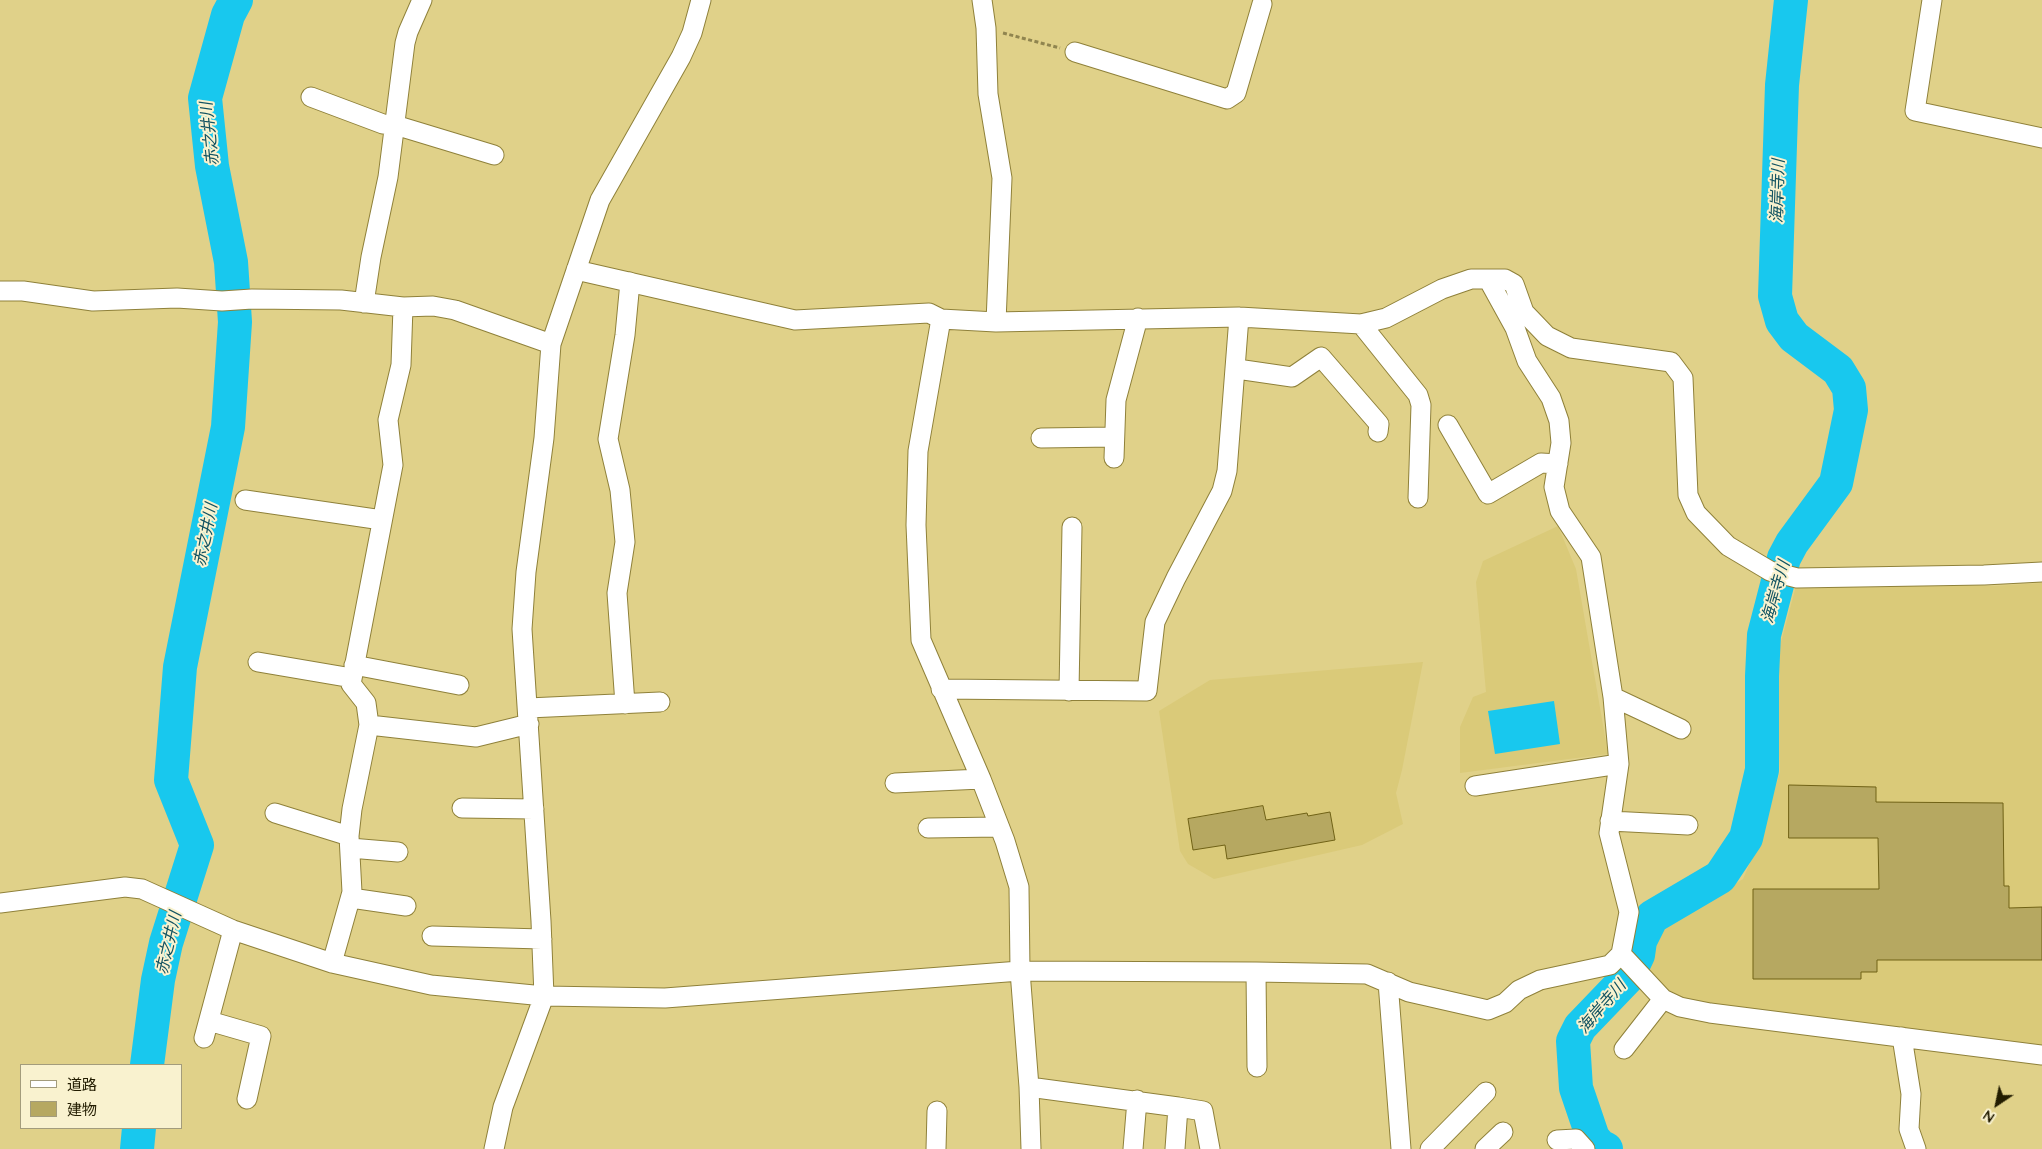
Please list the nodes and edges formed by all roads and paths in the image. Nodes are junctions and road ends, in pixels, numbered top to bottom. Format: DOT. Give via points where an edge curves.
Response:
graph roads {
  1 [pos="422,0"];
  2 [pos="701,0"];
  3 [pos="982,0"];
  4 [pos="1932,0"];
  5 [pos="1262,4"];
  6 [pos="986,28"];
  7 [pos="1075,52"];
  8 [pos="311,97"];
  9 [pos="395,126"];
  10 [pos="2042,138"];
  11 [pos="494,155"];
  12 [pos="576,270"];
  13 [pos="1488,279"];
  14 [pos="630,282"];
  15 [pos="0,291"];
  16 [pos="364,303"];
  17 [pos="402,307"];
  18 [pos="1239,317"];
  19 [pos="1138,318"];
  20 [pos="941,319"];
  21 [pos="996,322"];
  22 [pos="1361,324"];
  23 [pos="552,344"];
  24 [pos="1236,369"];
  25 [pos="1448,425"];
  26 [pos="1378,432"];
  27 [pos="1113,436"];
  28 [pos="1041,438"];
  29 [pos="1114,458"];
  30 [pos="1558,464"];
  31 [pos="1418,498"];
  32 [pos="245,500"];
  33 [pos="382,520"];
  34 [pos="1072,527"];
  35 [pos="2042,572"];
  36 [pos="258,662"];
  37 [pos="353,671"];
  38 [pos="459,685"];
  39 [pos="941,690"];
  40 [pos="1069,691"];
  41 [pos="1613,697"];
  42 [pos="660,702"];
  43 [pos="625,704"];
  44 [pos="528,716"];
  45 [pos="369,724"];
  46 [pos="1682,729"];
  47 [pos="1619,764"];
  48 [pos="981,779"];
  49 [pos="895,783"];
  50 [pos="1475,786"];
  51 [pos="462,808"];
  52 [pos="534,809"];
  53 [pos="274,813"];
  54 [pos="1610,821"];
  55 [pos="1688,825"];
  56 [pos="999,827"];
  57 [pos="928,828"];
  58 [pos="349,842"];
  59 [pos="398,852"];
  60 [pos="351,898"];
  61 [pos="0,903"];
  62 [pos="406,906"];
  63 [pos="233,930"];
  64 [pos="432,936"];
  65 [pos="542,939"];
  66 [pos="1625,958"];
  67 [pos="332,963"];
  68 [pos="1020,970"];
  69 [pos="1256,972"];
  70 [pos="1388,982"];
  71 [pos="544,996"];
  72 [pos="1663,1000"];
  73 [pos="1902,1037"];
  74 [pos="1624,1049"];
  75 [pos="2042,1055"];
  76 [pos="1257,1067"];
  77 [pos="1029,1087"];
  78 [pos="1486,1092"];
  79 [pos="247,1099"];
  80 [pos="1136,1100"];
  81 [pos="1178,1107"];
  82 [pos="937,1111"];
  83 [pos="1503,1132"];
  84 [pos="1557,1140"];
  85 [pos="494,1149"];
  86 [pos="936,1149"];
  87 [pos="1030,1149"];
  88 [pos="1133,1149"];
  89 [pos="1175,1149"];
  90 [pos="1210,1149"];
  91 [pos="1401,1149"];
  92 [pos="1430,1149"];
  93 [pos="1485,1149"];
  94 [pos="1586,1149"];
  95 [pos="1916,1149"];
  1 -- 9 [label="street" via="408,32"];
  2 -- 12 [label="street" via="681,57 600,200"];
  3 -- 6 [label="street"];
  4 -- 10 [label="street" via="1915,111"];
  5 -- 7 [label="street" via="1236,93 1226,99"];
  6 -- 7 [label="path"];
  6 -- 21 [label="street" via="988,94 1002,178"];
  8 -- 9 [label="street"];
  9 -- 11 [label="street"];
  9 -- 16 [label="street"];
  12 -- 14 [label="street"];
  12 -- 23 [label="street"];
  13 -- 22 [label="street" via="1471,279 1456,284 1386,318"];
  13 -- 30 [label="street" via="1515,328 1527,361 1551,398 1559,421 1561,443"];
  13 -- 35 [label="street" via="1505,279 1514,284 1524,312 1547,336 1571,348 1671,362 1683,378 1688,494 1696,513 1728,546 1779,574 1797,578"];
  14 -- 20 [label="street" via="795,320 929,313"];
  14 -- 43 [label="street" via="608,439 620,490 625,542 617,593"];
  15 -- 16 [label="street" via="93,301 177,298"];
  16 -- 17 [label="street"];
  17 -- 23 [label="street" via="433,306 455,310"];
  17 -- 33 [label="street" via="401,365 388,420 393,465"];
  18 -- 19 [label="street"];
  18 -- 22 [label="street"];
  18 -- 24 [label="street"];
  19 -- 21 [label="street"];
  19 -- 27 [label="street" via="1116,400"];
  20 -- 21 [label="street"];
  20 -- 39 [label="street" via="918,451 916,525 921,640"];
  22 -- 31 [label="street" via="1418,395 1421,405"];
  23 -- 44 [label="street" via="522,629"];
  24 -- 26 [label="street" via="1292,378 1321,357 1379,424"];
  24 -- 40 [label="street" via="1227,471 1222,491 1155,622 1147,691"];
  25 -- 30 [label="street" via="1488,494 1540,463"];
  27 -- 28 [label="street"];
  27 -- 29 [label="street"];
  30 -- 41 [label="street" via="1554,487 1560,512 1591,557"];
  32 -- 33 [label="street"];
  33 -- 37 [label="street"];
  34 -- 40 [label="street"];
  36 -- 37 [label="street"];
  37 -- 38 [label="street"];
  37 -- 45 [label="street" via="351,684 366,703"];
  39 -- 40 [label="street"];
  39 -- 48 [label="street"];
  41 -- 46 [label="street"];
  41 -- 47 [label="street"];
  42 -- 43 [label="street"];
  43 -- 44 [label="street"];
  44 -- 45 [label="street" via="476,738"];
  44 -- 52 [label="street"];
  45 -- 58 [label="street" via="352,809"];
  47 -- 50 [label="street"];
  47 -- 54 [label="street"];
  48 -- 49 [label="street"];
  48 -- 56 [label="street"];
  51 -- 52 [label="street"];
  52 -- 65 [label="street"];
  53 -- 58 [label="street"];
  54 -- 55 [label="street"];
  54 -- 66 [label="street" via="1609,833 1629,912"];
  56 -- 57 [label="street"];
  56 -- 68 [label="street" via="1019,887"];
  58 -- 59 [label="street"];
  58 -- 60 [label="street"];
  60 -- 62 [label="street"];
  60 -- 67 [label="street"];
  61 -- 63 [label="street" via="125,887 157,895"];
  63 -- 67 [label="street"];
  63 -- 79 [label="street" via="207,1030 261,1036"];
  64 -- 65 [label="street"];
  65 -- 71 [label="street"];
  66 -- 70 [label="street" via="1610,965 1540,980 1488,1010 1409,992"];
  66 -- 72 [label="street"];
  67 -- 71 [label="street" via="431,985"];
  68 -- 69 [label="street"];
  68 -- 71 [label="street" via="664,998"];
  68 -- 77 [label="street"];
  69 -- 70 [label="street" via="1367,974"];
  69 -- 76 [label="street"];
  70 -- 91 [label="street"];
  71 -- 85 [label="street" via="503,1107"];
  72 -- 73 [label="street" via="1710,1013"];
  72 -- 74 [label="street"];
  73 -- 75 [label="street"];
  73 -- 95 [label="street" via="1911,1094 1909,1129"];
  77 -- 80 [label="street"];
  77 -- 87 [label="street"];
  78 -- 92 [label="street"];
  80 -- 81 [label="street"];
  80 -- 88 [label="street"];
  81 -- 89 [label="street"];
  81 -- 90 [label="street" via="1203,1111"];
  82 -- 86 [label="street"];
  83 -- 93 [label="street"];
  84 -- 94 [label="street" via="1576,1139"];
}
